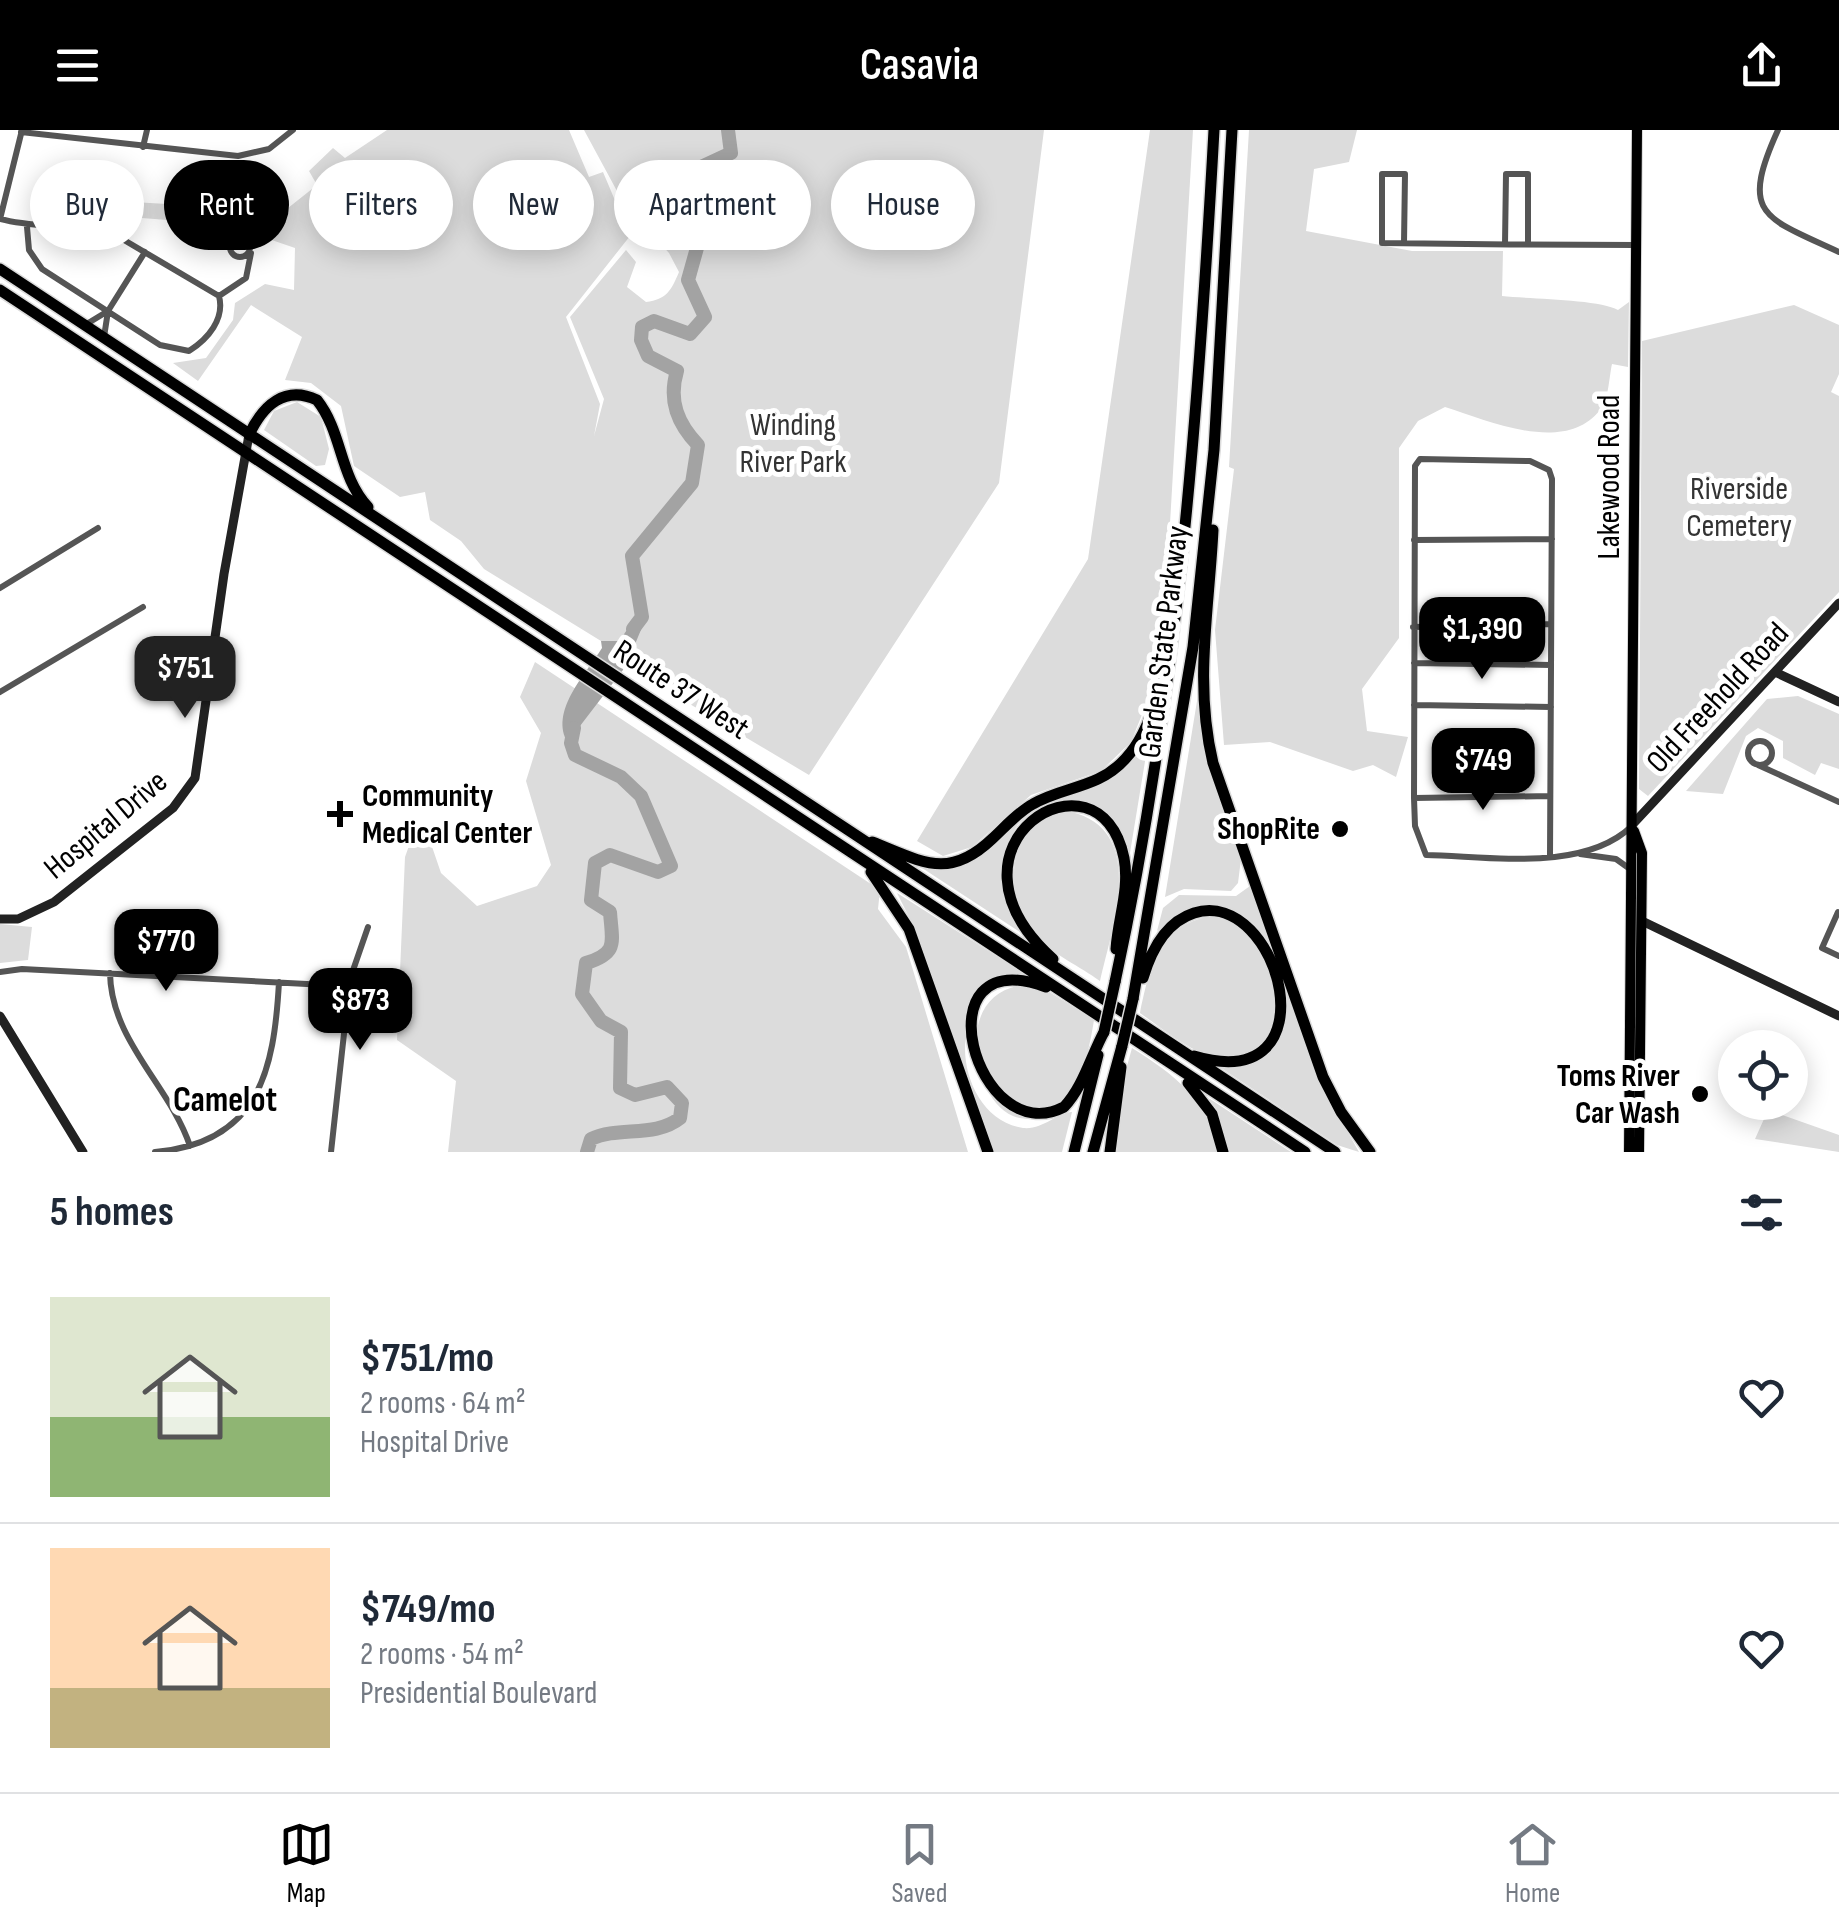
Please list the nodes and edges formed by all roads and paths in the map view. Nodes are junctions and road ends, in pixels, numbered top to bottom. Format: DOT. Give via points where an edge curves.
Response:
graph roads {
  1 [pos="148,130"];
  2 [pos="293,130"];
  3 [pos="1214,130"];
  4 [pos="1232,130"];
  5 [pos="1637,130"];
  6 [pos="1778,130"];
  7 [pos="21,131"];
  8 [pos="143,147"];
  9 [pos="0,219"];
  10 [pos="28,227"];
  11 [pos="1404,243"];
  12 [pos="1505,244"];
  13 [pos="1528,244"];
  14 [pos="1636,245"];
  15 [pos="146,252"];
  16 [pos="1839,252"];
  17 [pos="251,253"];
  18 [pos="0,269"];
  19 [pos="0,291"];
  20 [pos="219,296"];
  21 [pos="108,311"];
  22 [pos="85,325"];
  23 [pos="104,338"];
  24 [pos="1219,367"];
  25 [pos="250,435"];
  26 [pos="244,454"];
  27 [pos="1192,489"];
  28 [pos="98,528"];
  29 [pos="402,536"];
  30 [pos="1552,539"];
  31 [pos="1414,540"];
  32 [pos="0,588"];
  33 [pos="1839,603"];
  34 [pos="144,606"];
  35 [pos="1551,624"];
  36 [pos="1413,628"];
  37 [pos="1414,664"];
  38 [pos="1551,665"];
  39 [pos="1775,672"];
  40 [pos="0,692"];
  41 [pos="1839,702"];
  42 [pos="1414,705"];
  43 [pos="1551,707"];
  44 [pos="1758,766"];
  45 [pos="1550,796"];
  46 [pos="1414,798"];
  47 [pos="1839,802"];
  48 [pos="1632,825"];
  49 [pos="849,832"];
  50 [pos="840,848"];
  51 [pos="1574,853"];
  52 [pos="1550,856"];
  53 [pos="1630,869"];
  54 [pos="1838,912"];
  55 [pos="0,919"];
  56 [pos="1642,921"];
  57 [pos="368,928"];
  58 [pos="1839,956"];
  59 [pos="0,972"];
  60 [pos="110,973"];
  61 [pos="1065,974"];
  62 [pos="279,982"];
  63 [pos="1115,982"];
  64 [pos="326,985"];
  65 [pos="1133,1000"];
  66 [pos="1080,1003"];
  67 [pos="0,1016"];
  68 [pos="1839,1016"];
  69 [pos="1104,1032"];
  70 [pos="1122,1046"];
  71 [pos="1182,1052"];
  72 [pos="1168,1062"];
  73 [pos="190,1146"];
  74 [pos="83,1152"];
  75 [pos="155,1152"];
  76 [pos="332,1152"];
  77 [pos="988,1152"];
  78 [pos="1074,1152"];
  79 [pos="1092,1152"];
  80 [pos="1110,1152"];
  81 [pos="1223,1152"];
  82 [pos="1304,1152"];
  83 [pos="1335,1152"];
  84 [pos="1370,1152"];
  85 [pos="1629,1152"];
  86 [pos="1640,1152"];
  1 -- 8 [label="street"];
  2 -- 8 [label="street" via="269,149 238,156"];
  3 -- 27 [label="highway, Garden State Parkway"];
  4 -- 24 [label="highway, Garden State Parkway"];
  5 -- 14 [label="main road, Lakewood Road"];
  6 -- 16 [label="street" via="1760,173 1760,202 1787,228"];
  7 -- 8 [label="street"];
  7 -- 9 [label="street"];
  9 -- 10 [label="street"];
  10 -- 15 [label="street" via="110,233"];
  10 -- 21 [label="street" via="37,264"];
  11 -- 11 [label="street" via="1382,243 1382,174 1405,174"];
  11 -- 12 [label="street"];
  12 -- 13 [label="street"];
  12 -- 13 [label="street" via="1506,174 1528,174"];
  13 -- 14 [label="street"];
  14 -- 48 [label="main road, Lakewood Road"];
  15 -- 20 [label="street"];
  15 -- 21 [label="street"];
  17 -- 20 [label="street" via="246,278"];
  18 -- 22 [label="highway, Route 37 West"];
  19 -- 26 [label="highway, Route 37 West"];
  20 -- 21 [label="street" via="214,326 183,352 160,346"];
  21 -- 22 [label="street"];
  21 -- 23 [label="street"];
  22 -- 23 [label="highway, Route 37 West"];
  23 -- 25 [label="highway, Route 37 West"];
  24 -- 65 [label="highway, Garden State Parkway" via="1191,665"];
  24 -- 84 [label="highway" via="1202,663 1209,746 1323,1077"];
  25 -- 26 [label="street, Hospital Drive"];
  25 -- 29 [label="highway, Route 37 West"];
  25 -- 29 [label="highway" via="278,398 293,393 317,400 335,431 350,484"];
  26 -- 50 [label="highway, Route 37 West"];
  26 -- 55 [label="street, Hospital Drive" via="195,778 173,808 54,902 18,919"];
  27 -- 49 [label="highway" via="1159,690 1123,762 1032,804 958,863 926,862"];
  27 -- 63 [label="highway, Garden State Parkway" via="1165,718"];
  28 -- 32 [label="street"];
  29 -- 49 [label="highway, Route 37 West"];
  30 -- 31 [label="street"];
  30 -- 31 [label="street" via="1549,470 1530,461 1420,460"];
  30 -- 35 [label="street"];
  31 -- 36 [label="street"];
  33 -- 39 [label="street, Old Freehold Road"];
  34 -- 40 [label="street"];
  35 -- 36 [label="street"];
  35 -- 38 [label="street"];
  36 -- 37 [label="street"];
  37 -- 38 [label="street"];
  37 -- 42 [label="street"];
  38 -- 43 [label="street"];
  39 -- 41 [label="street"];
  39 -- 48 [label="street, Old Freehold Road"];
  42 -- 43 [label="street"];
  42 -- 46 [label="street"];
  43 -- 45 [label="street"];
  44 -- 47 [label="street"];
  45 -- 46 [label="street"];
  45 -- 52 [label="street"];
  46 -- 52 [label="street" via="1426,855"];
  48 -- 51 [label="street" via="1602,846"];
  48 -- 53 [label="main road, Lakewood Road"];
  48 -- 56 [label="main road, Lakewood Road" via="1642,852"];
  49 -- 61 [label="highway, Route 37 West"];
  50 -- 66 [label="highway, Route 37 West"];
  50 -- 77 [label="highway" via="878,879 906,921"];
  51 -- 52 [label="street"];
  51 -- 53 [label="street" via="1616,858"];
  53 -- 85 [label="main road, Lakewood Road"];
  54 -- 58 [label="street" via="1822,948"];
  56 -- 68 [label="street"];
  56 -- 86 [label="main road, Lakewood Road"];
  57 -- 76 [label="street" via="350,980"];
  59 -- 60 [label="street"];
  60 -- 62 [label="street"];
  60 -- 73 [label="street" via="113,1000 136,1052"];
  61 -- 63 [label="highway" via="1020,922 1008,878 1025,824 1046,809 1070,806 1104,821 1123,854 1126,888"];
  61 -- 71 [label="highway, Route 37 West"];
  62 -- 64 [label="street"];
  62 -- 73 [label="street" via="275,1050 258,1094 232,1124"];
  63 -- 69 [label="highway, Garden State Parkway, bridge"];
  65 -- 70 [label="highway, Garden State Parkway, bridge"];
  65 -- 71 [label="highway" via="1153,951 1181,919 1215,911 1248,926 1274,971 1280,1011 1274,1038 1241,1064"];
  66 -- 69 [label="highway" via="1026,982 1000,986 984,1000 972,1031 971,1068 984,1097 1010,1119 1042,1122 1080,1085"];
  66 -- 72 [label="highway, Route 37 West"];
  67 -- 74 [label="street"];
  69 -- 78 [label="highway, Garden State Parkway"];
  70 -- 79 [label="highway, Garden State Parkway"];
  70 -- 80 [label="highway"];
  71 -- 83 [label="highway, Route 37 West"];
  72 -- 81 [label="highway" via="1210,1110"];
  72 -- 82 [label="highway, Route 37 West"];
  73 -- 75 [label="street"];
}
